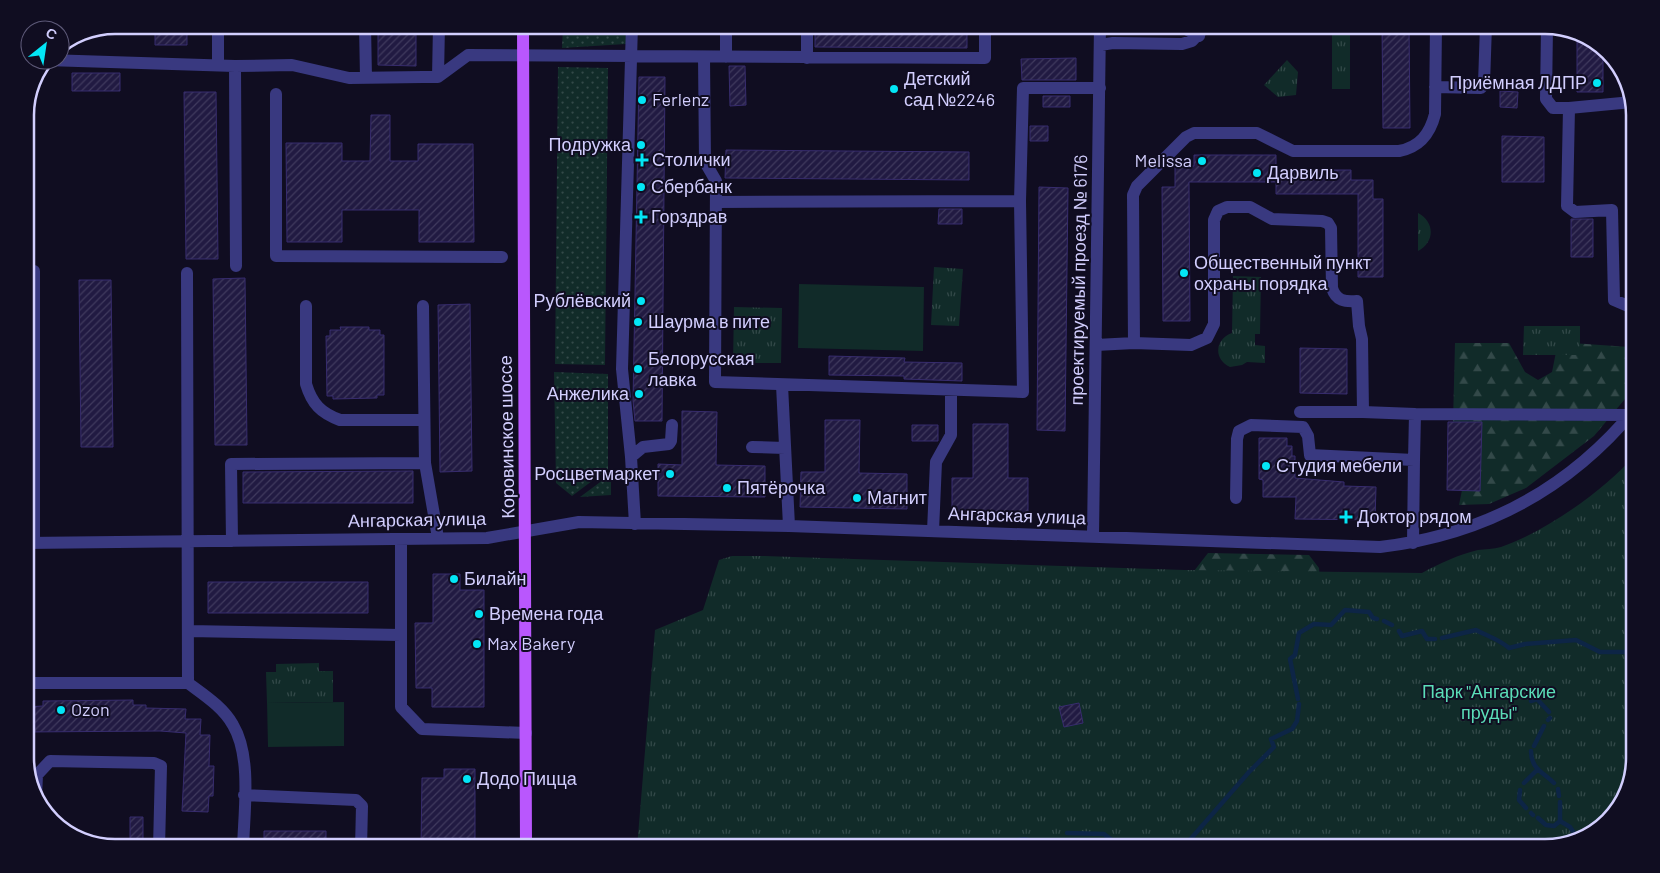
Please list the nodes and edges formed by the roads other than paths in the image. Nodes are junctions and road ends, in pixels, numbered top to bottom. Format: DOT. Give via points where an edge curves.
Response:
graph roads {
  1 [pos="218,34"];
  2 [pos="365,34"];
  3 [pos="439,34"];
  4 [pos="524,34"];
  5 [pos="632,34"];
  6 [pos="726,34"];
  7 [pos="807,34"];
  8 [pos="985,34"];
  9 [pos="1100,34"];
  10 [pos="1195,34"];
  11 [pos="1436,34"];
  12 [pos="1486,34"];
  13 [pos="1547,34"];
  14 [pos="1199,36"];
  15 [pos="1100,45"];
  16 [pos="524,56"];
  17 [pos="632,57"];
  18 [pos="704,57"];
  19 [pos="726,57"];
  20 [pos="807,58"];
  21 [pos="70,61"];
  22 [pos="218,65"];
  23 [pos="235,66"];
  24 [pos="438,77"];
  25 [pos="366,78"];
  26 [pos="1435,87"];
  27 [pos="1100,88"];
  28 [pos="276,94"];
  29 [pos="1625,102"];
  30 [pos="1569,108"];
  31 [pos="1020,201"];
  32 [pos="716,202"];
  33 [pos="502,257"];
  34 [pos="236,266"];
  35 [pos="187,273"];
  36 [pos="1626,305"];
  37 [pos="306,306"];
  38 [pos="423,306"];
  39 [pos="1134,343"];
  40 [pos="1096,345"];
  41 [pos="782,385"];
  42 [pos="952,390"];
  43 [pos="1300,412"];
  44 [pos="1364,412"];
  45 [pos="1626,412"];
  46 [pos="1415,414"];
  47 [pos="1626,419"];
  48 [pos="424,420"];
  49 [pos="672,425"];
  50 [pos="752,447"];
  51 [pos="785,448"];
  52 [pos="632,457"];
  53 [pos="1414,460"];
  54 [pos="424,463"];
  55 [pos="1236,498"];
  56 [pos="635,524"];
  57 [pos="789,526"];
  58 [pos="933,531"];
  59 [pos="526,533"];
  60 [pos="1093,536"];
  61 [pos="438,538"];
  62 [pos="401,539"];
  63 [pos="189,541"];
  64 [pos="232,541"];
  65 [pos="34,543"];
  66 [pos="1413,543"];
  67 [pos="189,632"];
  68 [pos="401,635"];
  69 [pos="34,683"];
  70 [pos="188,683"];
  71 [pos="526,733"];
  72 [pos="37,780"];
  73 [pos="244,795"];
  74 [pos="159,839"];
  75 [pos="243,839"];
  76 [pos="360,839"];
  77 [pos="526,839"];
  1 -- 22 [label="street"];
  2 -- 25 [label="street"];
  3 -- 24 [label="street"];
  4 -- 16 [label="main road, Коровинское шоссе"];
  5 -- 17 [label="street"];
  6 -- 19 [label="street"];
  7 -- 20 [label="street"];
  8 -- 20 [label="street" via="985,58"];
  9 -- 15 [label="street, проектируемый проезд № 6176"];
  10 -- 14 [label="street"];
  11 -- 26 [label="street"];
  12 -- 26 [label="street" via="1484,84 1480,88"];
  13 -- 30 [label="street" via="1546,99 1553,108"];
  14 -- 15 [label="street" via="1182,44 1113,42"];
  15 -- 27 [label="street, проектируемый проезд № 6176"];
  16 -- 17 [label="street"];
  16 -- 24 [label="street" via="468,55"];
  16 -- 59 [label="main road, Коровинское шоссе"];
  17 -- 18 [label="street"];
  17 -- 52 [label="street" via="622,290 622,369"];
  18 -- 19 [label="street"];
  18 -- 32 [label="street" via="705,162 715,177"];
  19 -- 20 [label="street"];
  21 -- 22 [label="street"];
  22 -- 23 [label="street"];
  23 -- 25 [label="street" via="292,65 348,78"];
  23 -- 34 [label="street"];
  24 -- 25 [label="street"];
  26 -- 39 [label="street" via="1432,128 1410,149 1293,151 1257,133 1194,133 1186,137 1137,186 1133,195"];
  27 -- 31 [label="street" via="1023,88"];
  27 -- 40 [label="street, проектируемый проезд № 6176"];
  28 -- 33 [label="street" via="276,256"];
  29 -- 30 [label="street"];
  30 -- 36 [label="street" via="1567,206 1575,212 1612,210 1614,300"];
  31 -- 32 [label="street"];
  31 -- 42 [label="street" via="1023,392"];
  32 -- 41 [label="street" via="715,382"];
  35 -- 63 [label="street"];
  37 -- 48 [label="street" via="306,384 317,407 340,420"];
  38 -- 48 [label="street"];
  39 -- 40 [label="street"];
  39 -- 44 [label="street" via="1191,345 1207,338 1212,331 1214,220 1218,211 1227,207 1250,207 1272,219 1322,220 1331,228 1334,294 1345,302 1357,301 1362,340"];
  40 -- 60 [label="street, проектируемый проезд № 6176"];
  41 -- 42 [label="street"];
  41 -- 51 [label="street"];
  42 -- 58 [label="street" via="951,436 936,462"];
  43 -- 44 [label="street"];
  44 -- 46 [label="street"];
  45 -- 46 [label="street"];
  46 -- 53 [label="street"];
  47 -- 66 [label="street, Ангарская улица" via="1587,459 1554,486 1525,503 1451,534"];
  48 -- 54 [label="street"];
  49 -- 52 [label="street" via="669,444 643,447"];
  50 -- 51 [label="street"];
  51 -- 57 [label="street"];
  52 -- 56 [label="street"];
  53 -- 55 [label="street" via="1314,456 1310,455 1308,436 1303,428 1252,425 1239,431 1237,438"];
  53 -- 66 [label="street"];
  54 -- 61 [label="street"];
  54 -- 64 [label="street" via="231,464"];
  56 -- 57 [label="street, Ангарская улица"];
  56 -- 59 [label="street, Ангарская улица" via="579,522"];
  57 -- 58 [label="street, Ангарская улица"];
  58 -- 60 [label="street, Ангарская улица"];
  59 -- 61 [label="street, Ангарская улица" via="486,538"];
  59 -- 71 [label="main road, Коровинское шоссе"];
  60 -- 66 [label="street, Ангарская улица" via="1380,547"];
  61 -- 62 [label="street, Ангарская улица"];
  62 -- 64 [label="street, Ангарская улица"];
  62 -- 68 [label="street"];
  63 -- 64 [label="street, Ангарская улица"];
  63 -- 65 [label="street, Ангарская улица"];
  63 -- 67 [label="street"];
  67 -- 68 [label="street"];
  67 -- 70 [label="street"];
  68 -- 71 [label="street" via="400,707 422,729"];
  69 -- 70 [label="street"];
  70 -- 73 [label="street" via="215,703 234,726 245,758"];
  71 -- 77 [label="main road, Коровинское шоссе"];
  72 -- 74 [label="street" via="37,775 50,762 154,763 161,766"];
  73 -- 75 [label="street"];
  73 -- 76 [label="street" via="356,800 362,806"];
}
